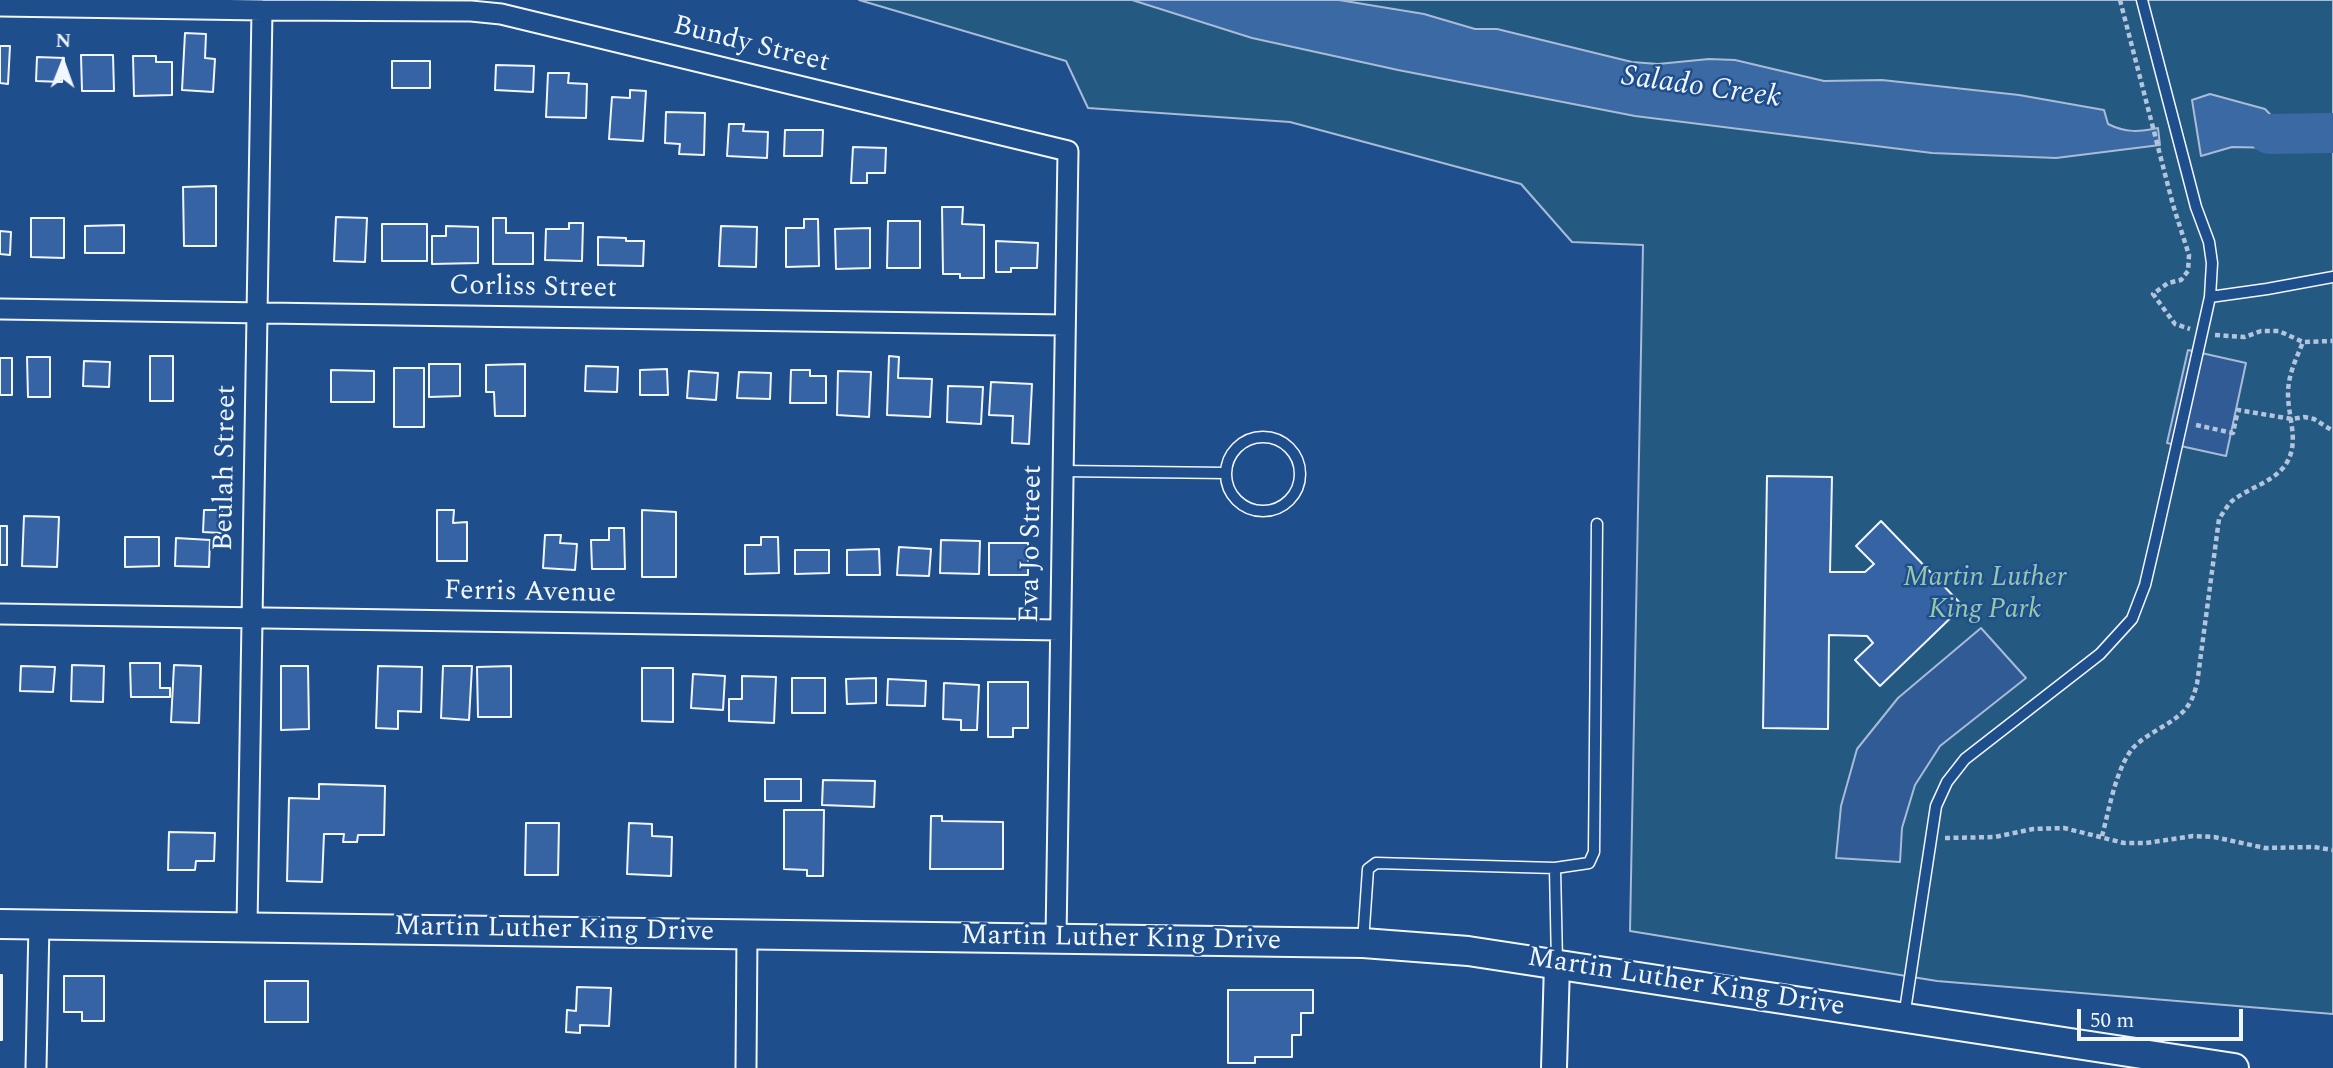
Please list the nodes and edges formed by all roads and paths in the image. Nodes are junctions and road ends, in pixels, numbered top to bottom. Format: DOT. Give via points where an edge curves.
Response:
graph roads {
  1 [pos="2120,0"];
  2 [pos="2142,0"];
  3 [pos="0,6"];
  4 [pos="262,10"];
  5 [pos="1068,151"];
  6 [pos="2333,277"];
  7 [pos="2210,297"];
  8 [pos="0,309"];
  9 [pos="256,313"];
  10 [pos="1064,325"];
  11 [pos="2192,330"];
  12 [pos="2217,335"];
  13 [pos="2333,341"];
  14 [pos="2303,342"];
  15 [pos="2292,419"];
  16 [pos="2183,422"];
  17 [pos="2333,431"];
  18 [pos="1062,471"];
  19 [pos="1226,473"];
  20 [pos="1597,524"];
  21 [pos="0,614"];
  22 [pos="253,618"];
  23 [pos="1059,630"];
  24 [pos="2102,835"];
  25 [pos="1930,839"];
  26 [pos="2333,850"];
  27 [pos="1555,868"];
  28 [pos="0,924"];
  29 [pos="38,924"];
  30 [pos="247,926"];
  31 [pos="747,934"];
  32 [pos="1056,939"];
  33 [pos="1363,943"];
  34 [pos="1557,964"];
  35 [pos="1904,1017"];
  36 [pos="36,1068"];
  37 [pos="746,1068"];
  38 [pos="1554,1068"];
  39 [pos="2234,1068"];
  1 -- 11 [label="path" via="2189,254 2188,271 2181,280 2153,294 2175,324"];
  2 -- 7 [label="lane" via="2209,242"];
  3 -- 4 [label="street, Bundy Street"];
  4 -- 5 [label="street, Bundy Street" via="501,14"];
  4 -- 9 [label="street, Beulah Street"];
  5 -- 10 [label="street, Eva Jo Street"];
  6 -- 7 [label="lane"];
  7 -- 16 [label="lane"];
  8 -- 9 [label="street, Corliss Street"];
  9 -- 10 [label="street, Corliss Street"];
  9 -- 22 [label="street, Beulah Street"];
  10 -- 18 [label="street, Eva Jo Street"];
  12 -- 14 [label="path" via="2245,337 2279,331"];
  13 -- 14 [label="path"];
  14 -- 15 [label="path" via="2289,382"];
  15 -- 16 [label="path" via="2238,410 2233,433"];
  15 -- 17 [label="path" via="2314,419"];
  15 -- 24 [label="path" via="2293,443 2286,464 2230,502 2219,519 2197,684 2188,706 2130,751"];
  16 -- 25 [label="lane" via="2145,585 2132,619 2100,654 1965,759 1936,806"];
  18 -- 19 [label="lane"];
  18 -- 23 [label="street, Eva Jo Street"];
  19 -- 19 [label="lane" via="1242,443 1265,437 1295,453 1301,478 1290,500 1268,511 1255,510 1234,497"];
  20 -- 27 [label="lane" via="1594,852 1589,863"];
  21 -- 22 [label="street, Ferris Avenue"];
  22 -- 23 [label="street, Ferris Avenue"];
  22 -- 30 [label="street, Beulah Street"];
  23 -- 32 [label="street, Eva Jo Street"];
  24 -- 25 [label="path" via="2054,828 1995,837"];
  24 -- 26 [label="path" via="2124,843 2193,836 2265,848"];
  25 -- 35 [label="lane"];
  27 -- 33 [label="lane" via="1376,863 1368,869"];
  27 -- 34 [label="lane"];
  28 -- 29 [label="main road, Martin Luther King Drive"];
  29 -- 30 [label="main road, Martin Luther King Drive"];
  29 -- 36 [label="street"];
  30 -- 31 [label="main road, Martin Luther King Drive"];
  31 -- 32 [label="main road, Martin Luther King Drive"];
  31 -- 37 [label="street"];
  32 -- 33 [label="main road, Martin Luther King Drive"];
  33 -- 34 [label="main road, Martin Luther King Drive"];
  34 -- 35 [label="main road, Martin Luther King Drive"];
  34 -- 38 [label="street"];
  35 -- 39 [label="main road, Martin Luther King Drive"];
}
